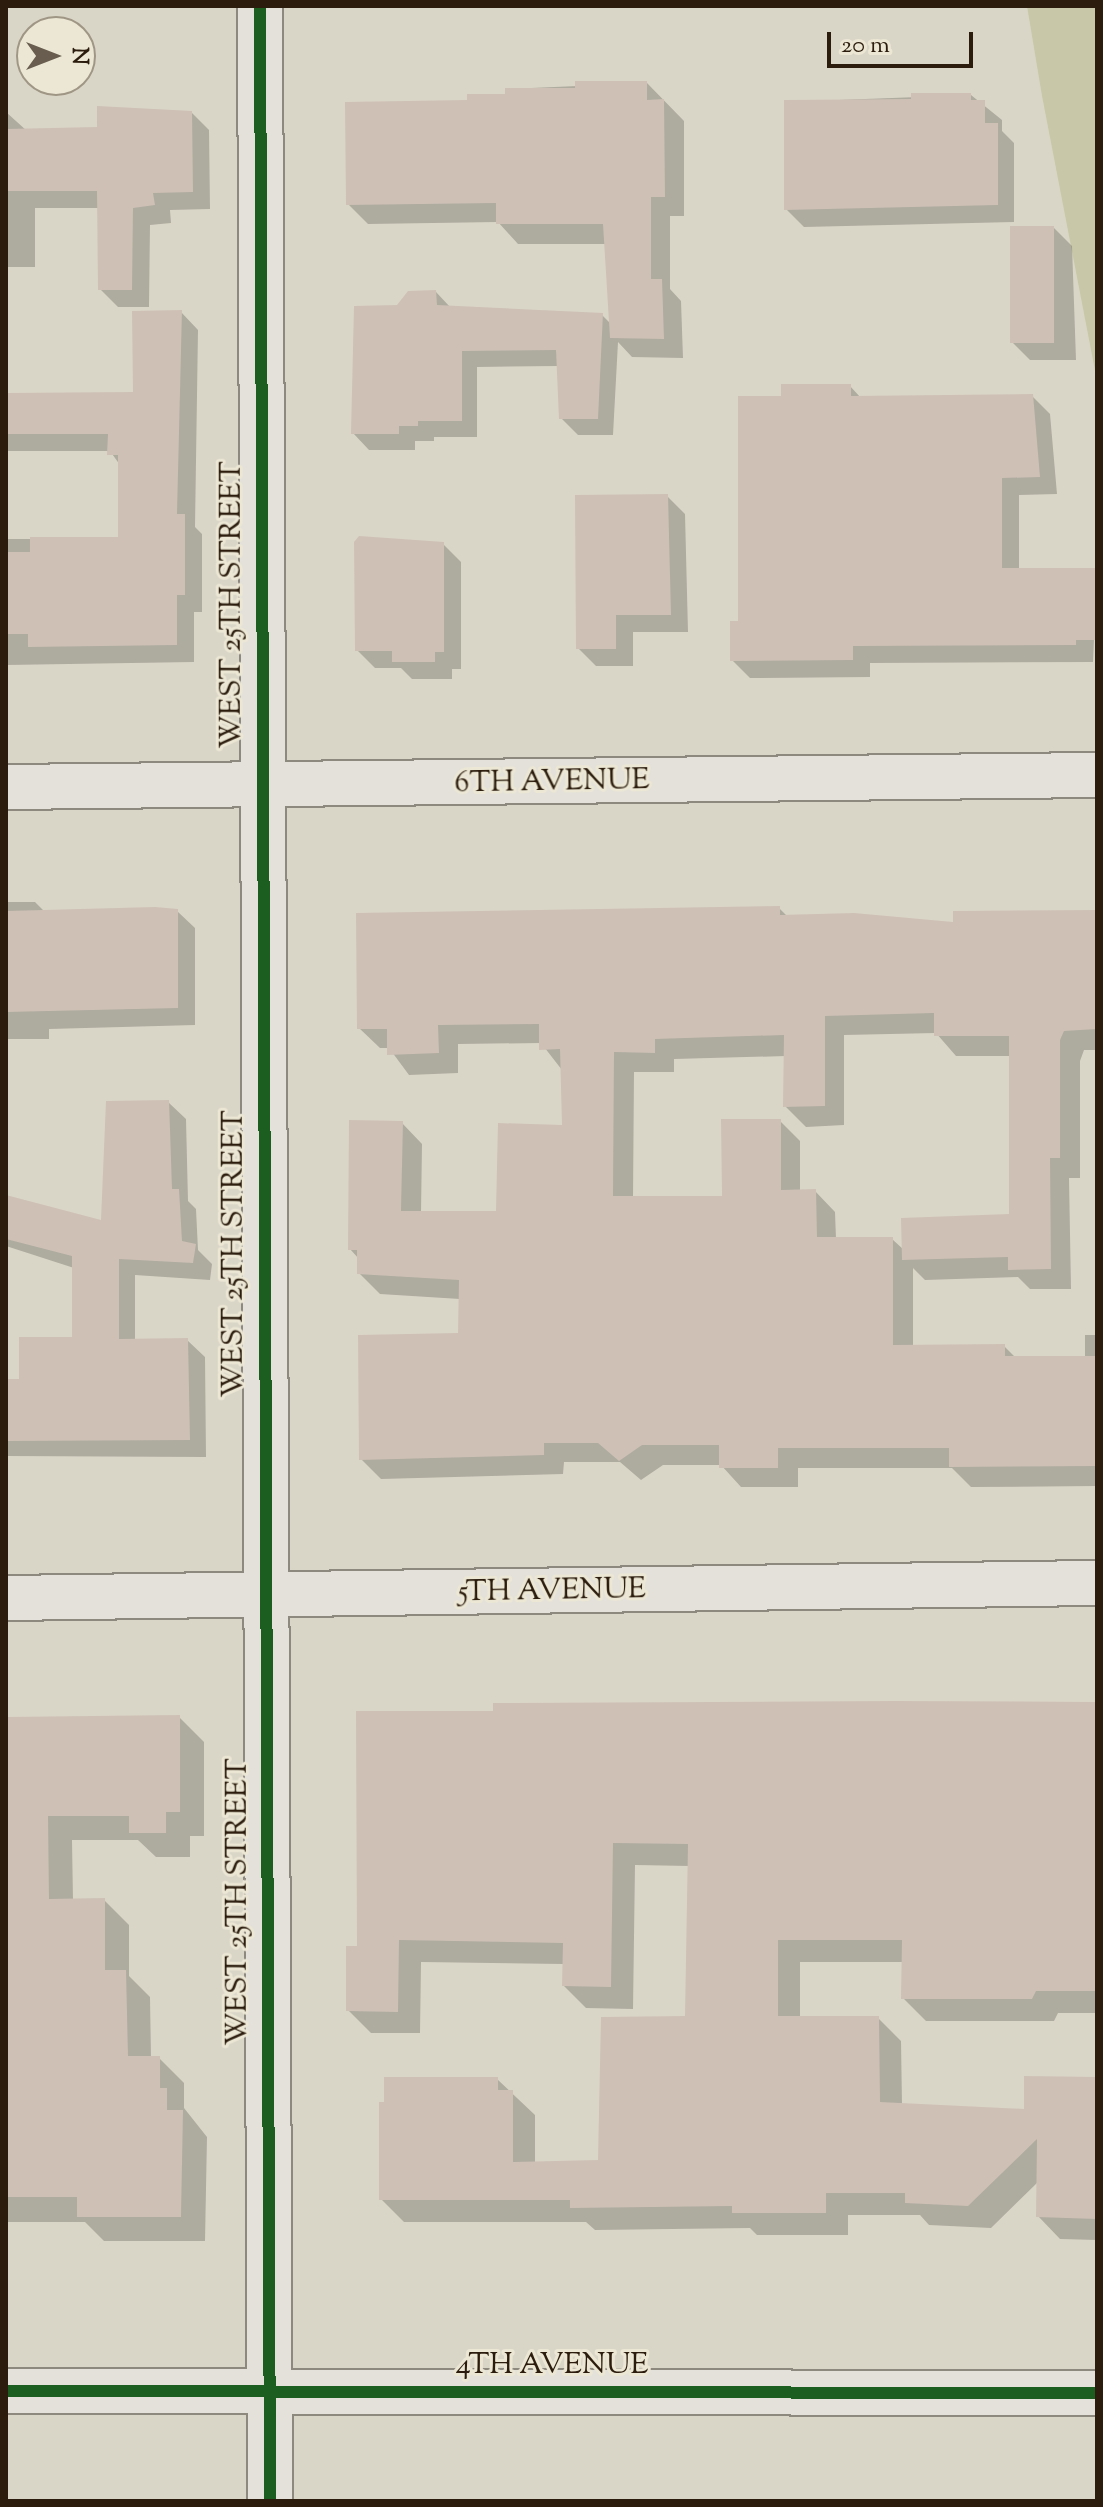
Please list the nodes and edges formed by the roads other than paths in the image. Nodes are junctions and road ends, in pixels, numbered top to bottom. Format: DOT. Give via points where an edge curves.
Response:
graph roads {
  1 [pos="260,6"];
  2 [pos="1097,775"];
  3 [pos="6,787"];
  4 [pos="259,788"];
  5 [pos="1097,1583"];
  6 [pos="263,1597"];
  7 [pos="6,1598"];
  8 [pos="6,2391"];
  9 [pos="269,2391"];
  10 [pos="1097,2393"];
  11 [pos="270,2501"];
  1 -- 4 [label="street, WEST 25TH STREET"];
  2 -- 4 [label="street, 6TH AVENUE"];
  3 -- 4 [label="street, 6TH AVENUE"];
  4 -- 6 [label="street, WEST 25TH STREET"];
  5 -- 6 [label="street, 5TH AVENUE"];
  6 -- 7 [label="street, 5TH AVENUE"];
  6 -- 9 [label="street, WEST 25TH STREET"];
  8 -- 9 [label="street, 4TH AVENUE"];
  9 -- 10 [label="street, 4TH AVENUE"];
  9 -- 11 [label="street, WEST 25TH STREET"];
}
